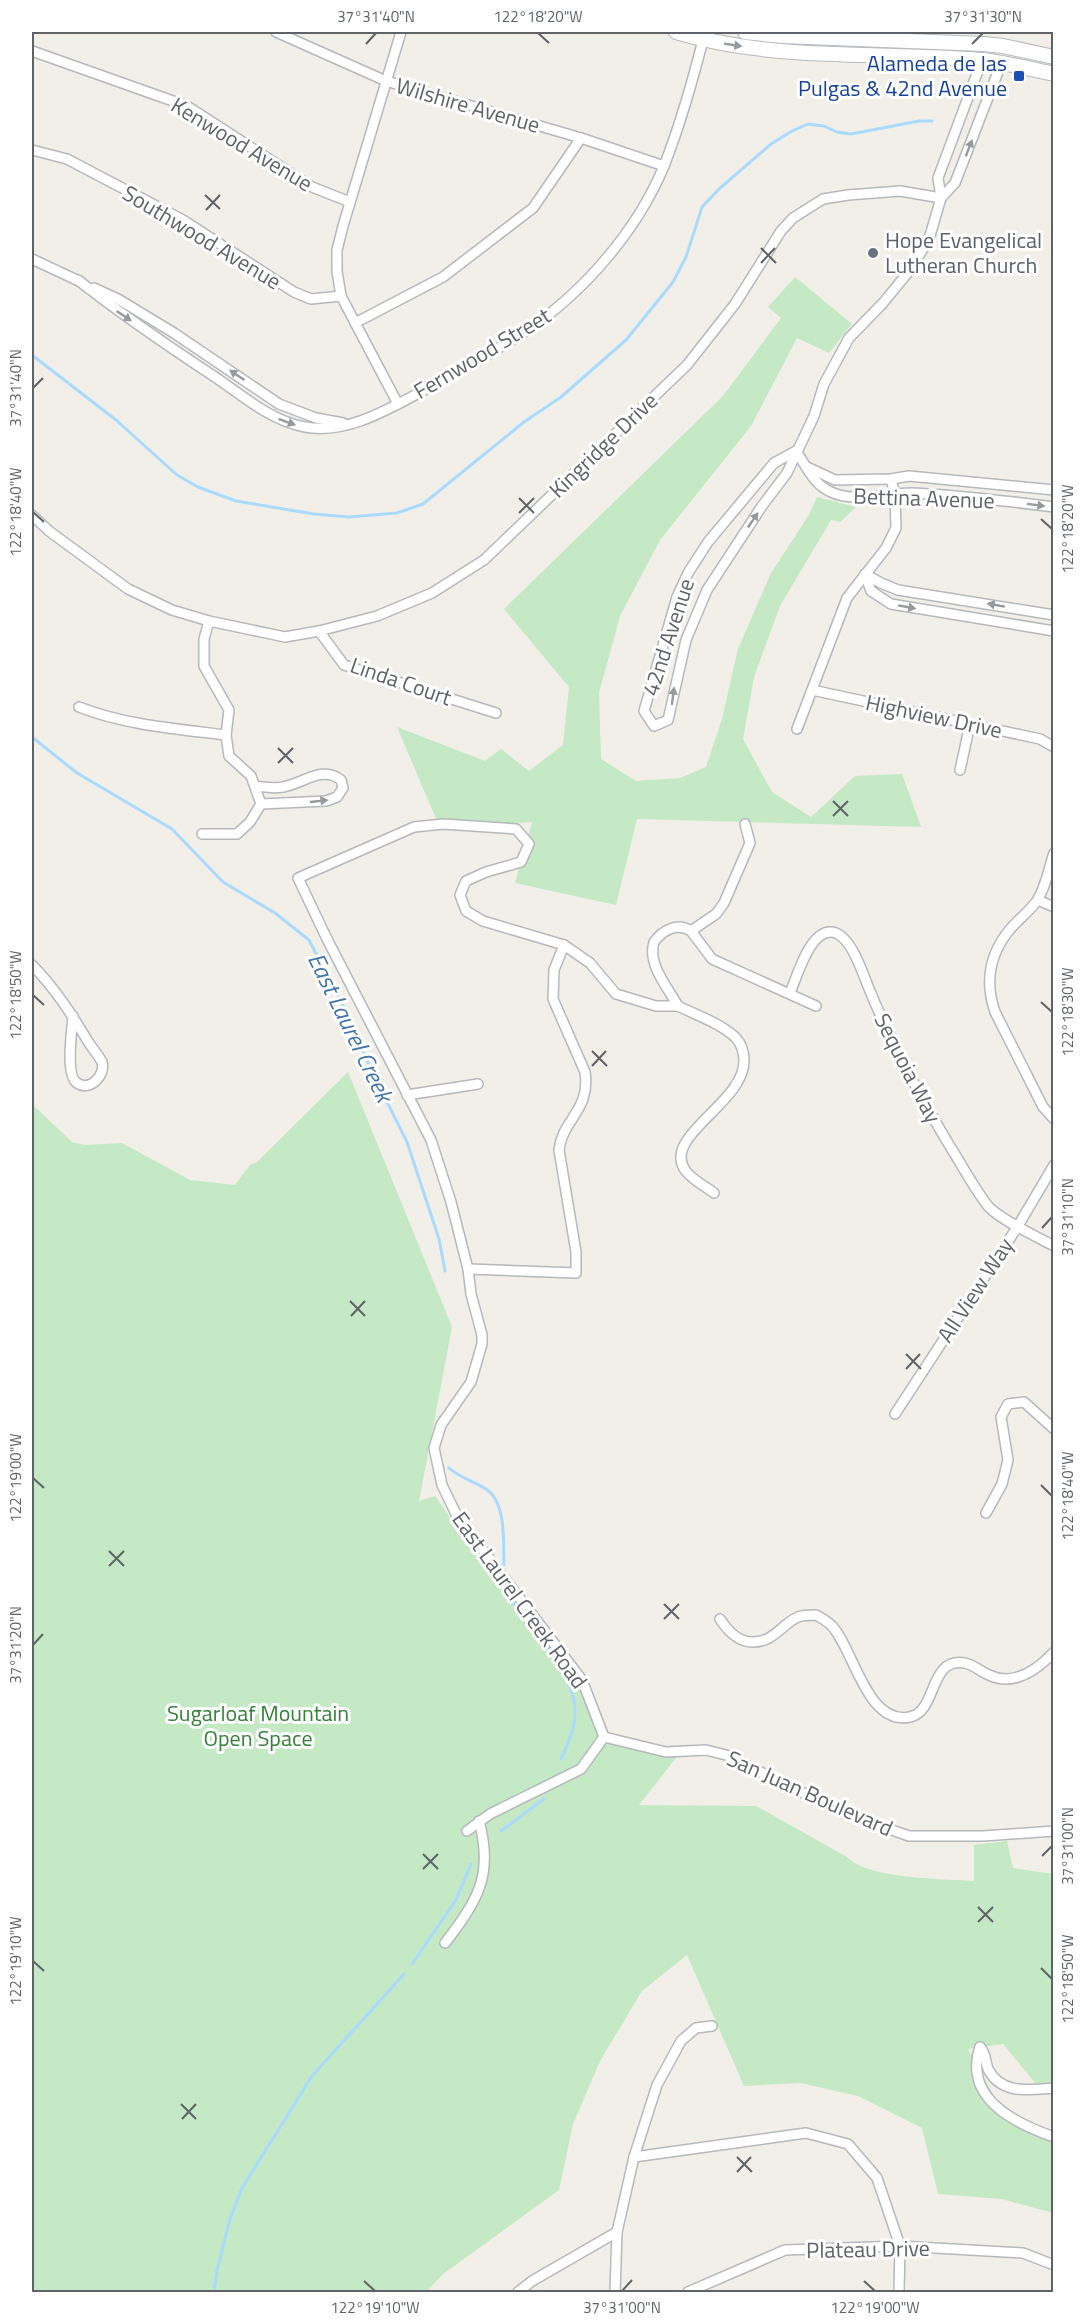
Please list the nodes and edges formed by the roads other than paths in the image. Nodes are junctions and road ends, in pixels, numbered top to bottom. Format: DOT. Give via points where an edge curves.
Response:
graph roads {
  1 [pos="276,32"];
  2 [pos="401,32"];
  3 [pos="676,32"];
  4 [pos="745,32"];
  5 [pos="1002,32"];
  6 [pos="844,35"];
  7 [pos="704,36"];
  8 [pos="983,38"];
  9 [pos="1003,46"];
  10 [pos="32,51"];
  11 [pos="843,55"];
  12 [pos="1053,57"];
  13 [pos="982,60"];
  14 [pos="1000,64"];
  15 [pos="1053,74"];
  16 [pos="386,81"];
  17 [pos="580,138"];
  18 [pos="32,150"];
  19 [pos="663,166"];
  20 [pos="941,198"];
  21 [pos="350,202"];
  22 [pos="32,259"];
  23 [pos="78,280"];
  24 [pos="341,296"];
  25 [pos="355,322"];
  26 [pos="398,404"];
  27 [pos="346,424"];
  28 [pos="796,452"];
  29 [pos="807,467"];
  30 [pos="891,479"];
  31 [pos="1053,490"];
  32 [pos="895,495"];
  33 [pos="1053,507"];
  34 [pos="32,515"];
  35 [pos="865,574"];
  36 [pos="1053,615"];
  37 [pos="209,621"];
  38 [pos="319,631"];
  39 [pos="1053,632"];
  40 [pos="812,690"];
  41 [pos="79,707"];
  42 [pos="496,712"];
  43 [pos="970,724"];
  44 [pos="797,729"];
  45 [pos="226,735"];
  46 [pos="1053,747"];
  47 [pos="960,770"];
  48 [pos="255,786"];
  49 [pos="261,804"];
  50 [pos="745,824"];
  51 [pos="202,834"];
  52 [pos="1053,854"];
  53 [pos="1038,900"];
  54 [pos="1053,907"];
  55 [pos="691,931"];
  56 [pos="564,945"];
  57 [pos="32,966"];
  58 [pos="790,993"];
  59 [pos="678,1006"];
  60 [pos="816,1006"];
  61 [pos="73,1016"];
  62 [pos="478,1084"];
  63 [pos="407,1095"];
  64 [pos="1053,1119"];
  65 [pos="1053,1165"];
  66 [pos="714,1193"];
  67 [pos="1018,1226"];
  68 [pos="1053,1246"];
  69 [pos="468,1269"];
  70 [pos="895,1414"];
  71 [pos="1053,1429"];
  72 [pos="987,1513"];
  73 [pos="720,1619"];
  74 [pos="1053,1652"];
  75 [pos="603,1737"];
  76 [pos="479,1821"];
  77 [pos="467,1831"];
  78 [pos="1053,1831"];
  79 [pos="445,1944"];
  80 [pos="712,2026"];
  81 [pos="1053,2088"];
  82 [pos="1053,2137"];
  83 [pos="634,2157"];
  84 [pos="617,2232"];
  85 [pos="900,2246"];
  86 [pos="1053,2265"];
  87 [pos="518,2292"];
  88 [pos="615,2292"];
  89 [pos="688,2292"];
  90 [pos="899,2292"];
  1 -- 16 [label="street, Wilshire Avenue"];
  2 -- 16 [label="street"];
  3 -- 7 [label="main road"];
  4 -- 6 [label="main road"];
  5 -- 9 [label="main road, 42nd Avenue"];
  6 -- 8 [label="main road"];
  6 -- 11 [label="street"];
  7 -- 11 [label="main road, one-way" via="780,52"];
  7 -- 19 [label="street, Fernwood Street"];
  8 -- 9 [label="main road"];
  8 -- 13 [label="main road, 42nd Avenue"];
  9 -- 12 [label="main road"];
  9 -- 14 [label="main road, 42nd Avenue"];
  10 -- 21 [label="street, Kenwood Avenue" via="187,106 312,187"];
  11 -- 13 [label="main road"];
  13 -- 14 [label="main road"];
  13 -- 20 [label="street, 42nd Avenue" via="938,178"];
  14 -- 15 [label="main road"];
  20 -- 14 [label="street, 42nd Avenue, one-way" via="955,183"];
  16 -- 17 [label="street, Wilshire Avenue"];
  16 -- 21 [label="street"];
  17 -- 19 [label="street, Wilshire Avenue"];
  17 -- 25 [label="street" via="533,208 443,277"];
  18 -- 24 [label="street, Southwood Avenue" via="67,159 183,220 294,292 311,299"];
  19 -- 26 [label="street, Fernwood Street" via="632,223 571,296 491,353"];
  20 -- 28 [label="street, 42nd Avenue" via="929,239 910,270 849,338 838,357"];
  20 -- 38 [label="street, Kingridge Drive" via="900,191 848,195 823,199 793,218 735,304 687,365 484,560 432,593 377,616"];
  21 -- 24 [label="street" via="337,250"];
  22 -- 23 [label="street, Fernwood Street"];
  27 -- 23 [label="street, Fernwood Street, one-way" via="290,410 174,333"];
  23 -- 27 [label="street, Fernwood Street, one-way" via="114,309 272,416 306,428"];
  24 -- 25 [label="street"];
  25 -- 26 [label="street"];
  26 -- 27 [label="street, Fernwood Street"];
  28 -- 28 [label="street, 42nd Avenue, one-way" via="774,463 708,542 688,573 677,597 644,711 654,726 668,720 686,640 707,590 787,473"];
  28 -- 29 [label="street, Bettina Avenue"];
  29 -- 30 [label="street, Bettina Avenue" via="835,480"];
  29 -- 32 [label="street, Bettina Avenue" via="814,481 832,493 869,498"];
  30 -- 31 [label="street, Bettina Avenue" via="909,476"];
  30 -- 32 [label="street"];
  32 -- 33 [label="street, Bettina Avenue, one-way" via="949,495"];
  32 -- 35 [label="street" via="896,528"];
  34 -- 37 [label="street, Kingridge Drive" via="128,589 172,610"];
  36 -- 35 [label="street, one-way" via="898,590"];
  35 -- 39 [label="street, one-way" via="871,591 891,604"];
  35 -- 40 [label="street" via="847,598"];
  37 -- 38 [label="street, Kingridge Drive" via="285,637"];
  37 -- 45 [label="street" via="204,666 229,710"];
  38 -- 42 [label="street, Linda Court" via="345,665"];
  40 -- 43 [label="street, Highview Drive"];
  40 -- 44 [label="street"];
  41 -- 45 [label="street" via="155,726"];
  43 -- 46 [label="street, Highview Drive" via="1040,739"];
  43 -- 47 [label="street"];
  45 -- 48 [label="street" via="229,756 251,776"];
  48 -- 49 [label="street"];
  49 -- 48 [label="street, one-way" via="326,801 337,797 343,788 334,774 322,774 284,787"];
  49 -- 51 [label="street" via="237,834"];
  50 -- 55 [label="street" via="750,843 724,903 716,914"];
  52 -- 53 [label="street"];
  53 -- 54 [label="street"];
  53 -- 64 [label="street" via="1008,932 993,956 990,996 1043,1107"];
  55 -- 58 [label="street" via="712,959"];
  55 -- 59 [label="street" via="677,927 666,930 652,947 656,966"];
  56 -- 59 [label="street" via="590,963 616,994 656,1006"];
  56 -- 63 [label="street, East Laurel Creek Road" via="483,921 466,911 460,896 466,881 520,862 529,844 516,829 443,824 414,827 298,878"];
  56 -- 69 [label="street" via="554,970 553,999 587,1084 559,1150 576,1274"];
  57 -- 61 [label="street"];
  58 -- 60 [label="street"];
  58 -- 67 [label="street, Sequoia Way" via="816,938 836,933 845,940 937,1125 989,1208"];
  59 -- 66 [label="street" via="732,1034 742,1046 744,1073 736,1088 682,1148 684,1169"];
  61 -- 61 [label="street" via="102,1064 101,1075 92,1085 76,1083 72,1076"];
  62 -- 63 [label="street"];
  63 -- 69 [label="street, East Laurel Creek Road" via="431,1140"];
  65 -- 67 [label="street, All View Way"];
  67 -- 68 [label="street, Sequoia Way"];
  67 -- 70 [label="street, All View Way"];
  69 -- 75 [label="street, East Laurel Creek Road" via="482,1344 471,1382 441,1425 434,1448 442,1485 457,1516 582,1680"];
  71 -- 72 [label="street" via="1024,1402 1008,1404 1001,1417 1008,1460 1002,1484"];
  73 -- 74 [label="street" via="730,1634 742,1641 754,1641 767,1639 799,1616 816,1615 832,1626 872,1698 897,1717 912,1717 921,1710 940,1673 948,1666 963,1663 992,1677 1010,1679 1027,1675"];
  75 -- 76 [label="street" via="581,1769"];
  75 -- 78 [label="street, San Juan Boulevard" via="666,1752 706,1750 726,1755 846,1814 909,1836"];
  76 -- 77 [label="street"];
  76 -- 79 [label="street" via="484,1869 479,1893"];
  80 -- 83 [label="street" via="696,2028 681,2041 657,2085"];
  81 -- 82 [label="street" via="1016,2090 999,2083 980,2047 977,2074 990,2102 1026,2127"];
  83 -- 84 [label="street"];
  83 -- 85 [label="street" via="806,2133 848,2144 877,2178"];
  84 -- 87 [label="street"];
  84 -- 88 [label="street"];
  85 -- 86 [label="street, Plateau Drive" via="1023,2253"];
  85 -- 89 [label="street, Plateau Drive" via="785,2250"];
  85 -- 90 [label="street"];
}
